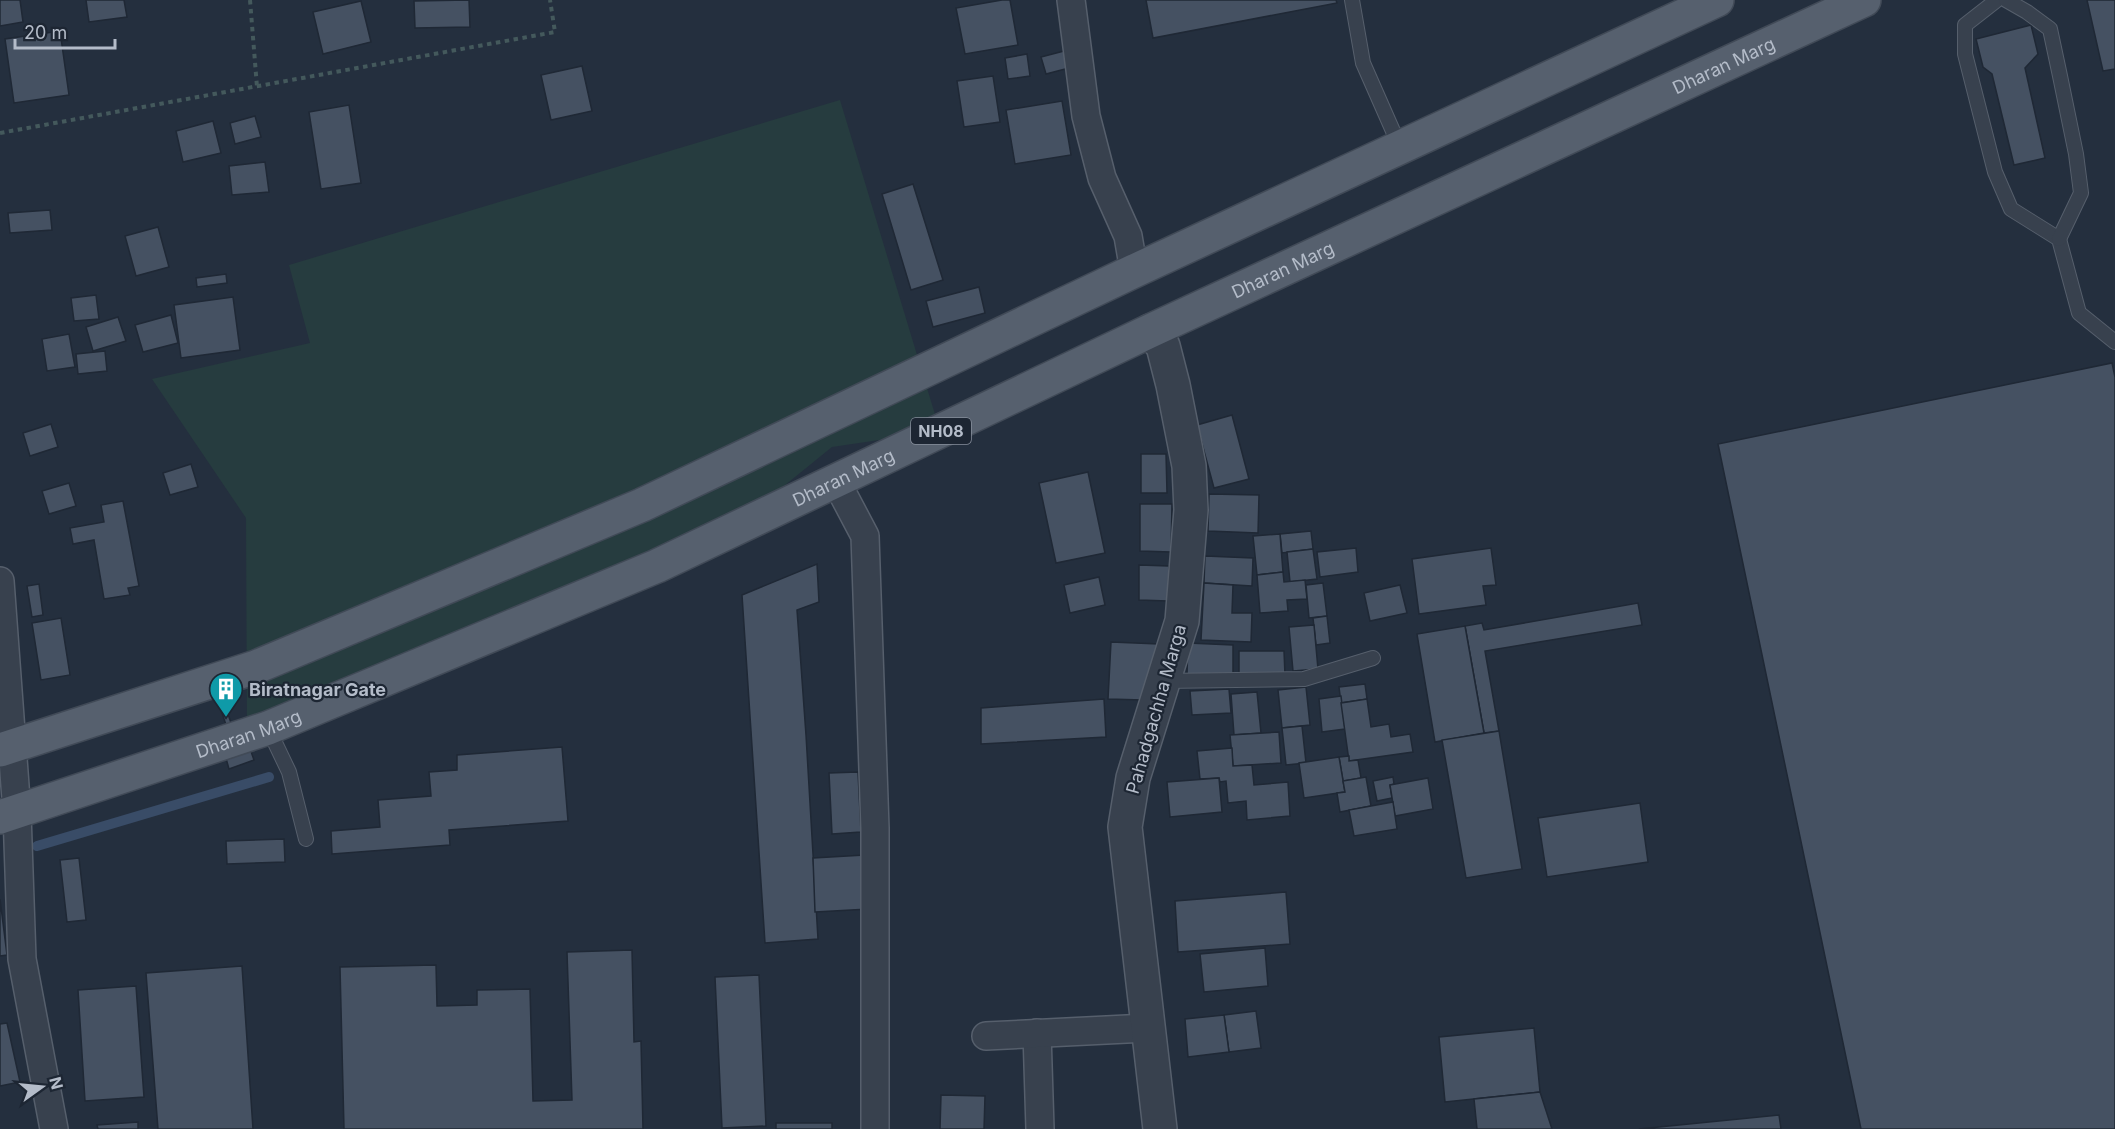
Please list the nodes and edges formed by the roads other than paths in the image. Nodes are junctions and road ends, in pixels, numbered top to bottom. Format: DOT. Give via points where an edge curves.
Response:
graph roads {
  1 [pos="1071,0"];
  2 [pos="1352,0"];
  3 [pos="1718,0"];
  4 [pos="1863,0"];
  5 [pos="1997,0"];
  6 [pos="2006,0"];
  7 [pos="1400,147"];
  8 [pos="2059,239"];
  9 [pos="1134,271"];
  10 [pos="1150,331"];
  11 [pos="2115,342"];
  12 [pos="836,481"];
  13 [pos="0,580"];
  14 [pos="1373,658"];
  15 [pos="1163,681"];
  16 [pos="268,728"];
  17 [pos="6,749"];
  18 [pos="8,815"];
  19 [pos="306,838"];
  20 [pos="1147,1028"];
  21 [pos="1037,1033"];
  22 [pos="986,1036"];
  23 [pos="54,1129"];
  24 [pos="875,1129"];
  25 [pos="1040,1129"];
  26 [pos="1160,1129"];
  1 -- 9 [label="street" via="1086,116 1102,178 1128,236"];
  2 -- 7 [label="lane" via="1363,63"];
  3 -- 7 [label="main road"];
  4 -- 10 [label="main road, Dharan Marg / NH08"];
  5 -- 8 [label="lane" via="1965,25 1965,54 1992,162 2011,209"];
  6 -- 8 [label="lane" via="2050,30 2058,64 2081,193"];
  7 -- 9 [label="main road"];
  8 -- 11 [label="lane" via="2079,313"];
  9 -- 17 [label="main road" via="642,505 256,667"];
  10 -- 12 [label="main road, Dharan Marg / NH08"];
  10 -- 15 [label="street, Pahadgachha Marga" via="1163,346 1173,385 1189,466 1191,510 1182,621"];
  12 -- 16 [label="main road, Dharan Marg / NH08" via="657,566"];
  12 -- 24 [label="street" via="865,536 875,828"];
  13 -- 17 [label="street"];
  14 -- 15 [label="lane" via="1304,679"];
  15 -- 20 [label="street, Pahadgachha Marga" via="1133,778 1125,826"];
  16 -- 18 [label="main road, Dharan Marg / NH08"];
  16 -- 19 [label="lane" via="289,772"];
  17 -- 18 [label="street"];
  18 -- 23 [label="street" via="21,958"];
  20 -- 21 [label="street"];
  20 -- 26 [label="street, Pahadgachha Marga"];
  21 -- 22 [label="street"];
  21 -- 25 [label="street"];
}
